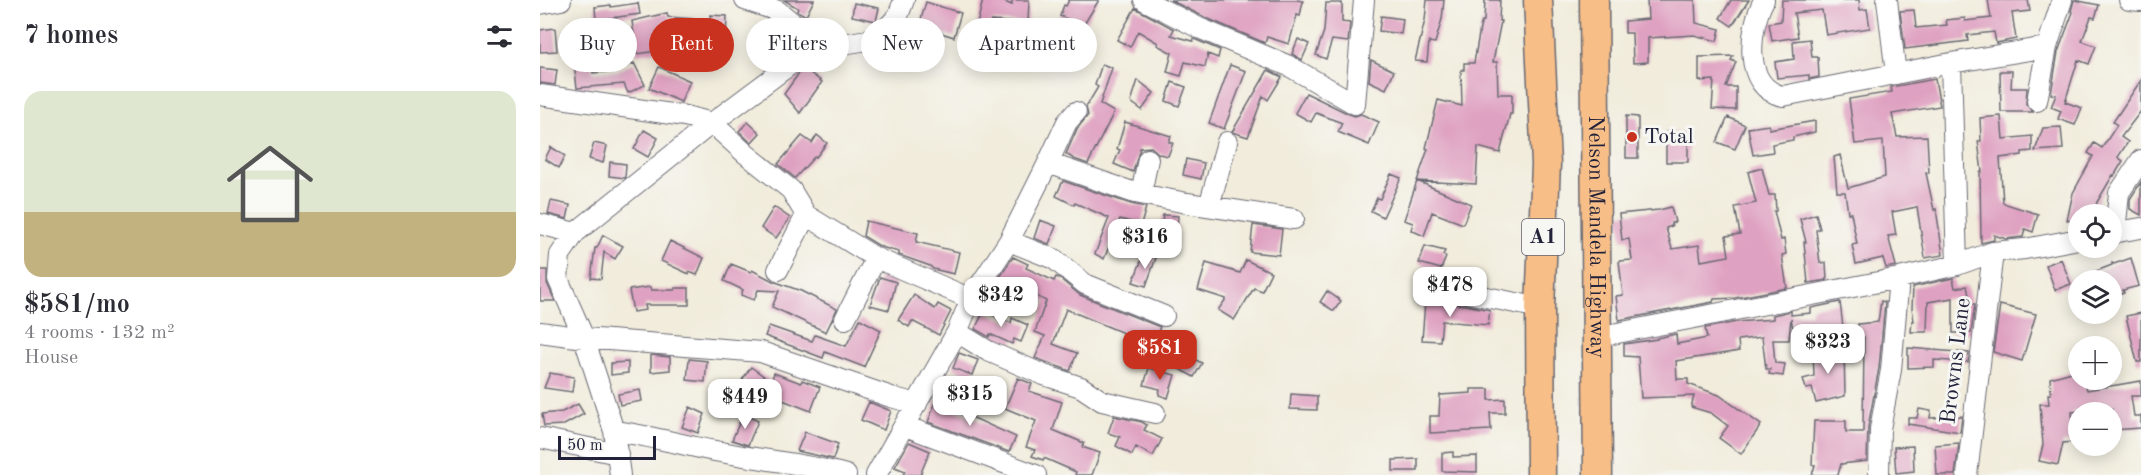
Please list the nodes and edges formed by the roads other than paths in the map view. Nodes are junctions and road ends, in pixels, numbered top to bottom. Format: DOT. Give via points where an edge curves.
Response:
graph roads {
  1 [pos="561,0"];
  2 [pos="745,0"];
  3 [pos="904,0"];
  4 [pos="1144,0"];
  5 [pos="1364,0"];
  6 [pos="1538,0"];
  7 [pos="1594,0"];
  8 [pos="1764,0"];
  9 [pos="1887,0"];
  10 [pos="2062,0"];
  11 [pos="2129,0"];
  12 [pos="2141,1"];
  13 [pos="540,4"];
  14 [pos="788,18"];
  15 [pos="849,43"];
  16 [pos="2047,47"];
  17 [pos="1950,63"];
  18 [pos="780,72"];
  19 [pos="1896,74"];
  20 [pos="540,95"];
  21 [pos="2037,101"];
  22 [pos="1076,112"];
  23 [pos="712,123"];
  24 [pos="1227,142"];
  25 [pos="1148,159"];
  26 [pos="2141,160"];
  27 [pos="1048,163"];
  28 [pos="1141,194"];
  29 [pos="2117,204"];
  30 [pos="1209,206"];
  31 [pos="806,215"];
  32 [pos="1294,219"];
  33 [pos="540,224"];
  34 [pos="2141,228"];
  35 [pos="2122,231"];
  36 [pos="575,233"];
  37 [pos="1009,241"];
  38 [pos="2068,241"];
  39 [pos="1993,252"];
  40 [pos="876,258"];
  41 [pos="1957,265"];
  42 [pos="778,270"];
  43 [pos="1899,278"];
  44 [pos="1443,291"];
  45 [pos="971,299"];
  46 [pos="1540,308"];
  47 [pos="1164,316"];
  48 [pos="845,319"];
  49 [pos="540,332"];
  50 [pos="957,332"];
  51 [pos="1597,337"];
  52 [pos="584,338"];
  53 [pos="917,404"];
  54 [pos="1155,413"];
  55 [pos="905,426"];
  56 [pos="614,431"];
  57 [pos="540,438"];
  58 [pos="618,454"];
  59 [pos="1879,472"];
  60 [pos="620,475"];
  61 [pos="846,475"];
  62 [pos="876,475"];
  63 [pos="1036,475"];
  64 [pos="1541,475"];
  65 [pos="1598,475"];
  66 [pos="1967,475"];
  1 -- 13 [label="street"];
  2 -- 14 [label="street" via="778,10"];
  3 -- 15 [label="street" via="898,16 884,31 868,40"];
  4 -- 5 [label="street" via="1289,66 1355,104"];
  6 -- 46 [label="highway, A1" via="1546,164"];
  7 -- 51 [label="highway, Nelson Mandela Highway / A1"];
  8 -- 19 [label="street" via="1754,29 1752,53 1755,72 1773,94 1783,96"];
  9 -- 19 [label="street"];
  10 -- 16 [label="street"];
  11 -- 12 [label="street"];
  16 -- 17 [label="street"];
  16 -- 21 [label="street"];
  17 -- 19 [label="street"];
  17 -- 41 [label="street"];
  18 -- 23 [label="street"];
  20 -- 23 [label="street"];
  22 -- 27 [label="street" via="1067,122"];
  23 -- 31 [label="street" via="791,190"];
  23 -- 36 [label="street"];
  24 -- 30 [label="street"];
  25 -- 28 [label="street"];
  26 -- 29 [label="street" via="2119,193"];
  27 -- 28 [label="street"];
  27 -- 37 [label="street"];
  28 -- 30 [label="street"];
  30 -- 32 [label="street"];
  31 -- 40 [label="street"];
  31 -- 42 [label="street"];
  33 -- 36 [label="street"];
  34 -- 35 [label="street"];
  36 -- 52 [label="street" via="560,255 558,279"];
  37 -- 45 [label="street"];
  37 -- 47 [label="street" via="1054,259 1085,284"];
  38 -- 39 [label="street"];
  39 -- 41 [label="street"];
  39 -- 66 [label="street, Browns Lane"];
  40 -- 45 [label="street"];
  40 -- 48 [label="street"];
  41 -- 43 [label="street"];
  43 -- 51 [label="street"];
  43 -- 59 [label="street" via="1892,370 1880,429"];
  44 -- 46 [label="street"];
  45 -- 50 [label="street"];
  46 -- 64 [label="highway, A1"];
  49 -- 52 [label="street"];
  50 -- 53 [label="street"];
  50 -- 54 [label="street" via="988,351 1081,387 1102,401"];
  51 -- 65 [label="highway, Nelson Mandela Highway / A1"];
  52 -- 53 [label="street" via="761,352"];
  52 -- 56 [label="street"];
  53 -- 55 [label="street"];
  55 -- 62 [label="street"];
  55 -- 63 [label="street"];
  56 -- 58 [label="street"];
  56 -- 61 [label="street"];
  57 -- 58 [label="street"];
  58 -- 60 [label="street"];
}
